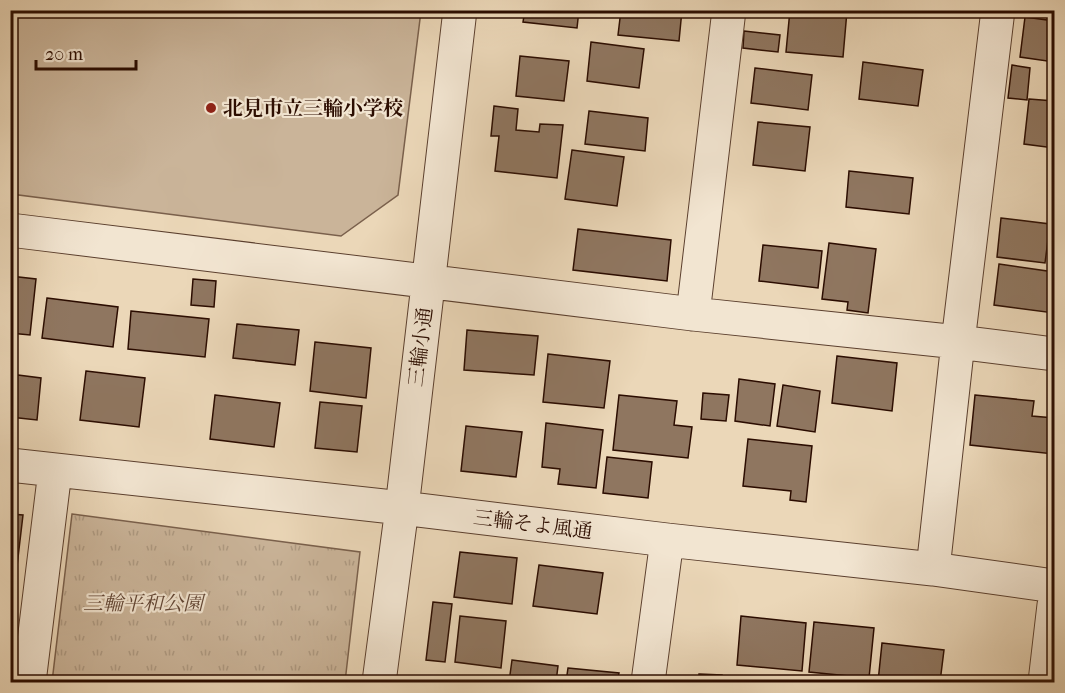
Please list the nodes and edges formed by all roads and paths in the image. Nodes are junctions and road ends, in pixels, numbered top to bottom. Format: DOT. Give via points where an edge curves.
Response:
graph roads {
  1 [pos="460,10"];
  2 [pos="729,10"];
  3 [pos="998,10"];
  4 [pos="10,230"];
  5 [pos="428,281"];
  6 [pos="693,314"];
  7 [pos="958,342"];
  8 [pos="1054,354"];
  9 [pos="10,465"];
  10 [pos="56,471"];
  11 [pos="402,508"];
  12 [pos="667,540"];
  13 [pos="933,569"];
  14 [pos="1054,586"];
  15 [pos="1054,605"];
  16 [pos="29,682"];
  17 [pos="379,682"];
  18 [pos="648,682"];
  19 [pos="1045,682"];
  1 -- 5 [label="street, 三輪小通"];
  2 -- 6 [label="street"];
  3 -- 7 [label="street"];
  4 -- 5 [label="street"];
  5 -- 6 [label="street"];
  5 -- 11 [label="street, 三輪小通"];
  6 -- 7 [label="street"];
  7 -- 8 [label="street"];
  7 -- 13 [label="street"];
  9 -- 10 [label="street, 三輪そよ風通"];
  10 -- 11 [label="street, 三輪そよ風通"];
  10 -- 16 [label="street"];
  11 -- 12 [label="street, 三輪そよ風通"];
  11 -- 17 [label="street, 三輪小通"];
  12 -- 13 [label="street, 三輪そよ風通"];
  12 -- 18 [label="street"];
  13 -- 14 [label="street, 三輪そよ風通"];
  15 -- 19 [label="street"];
}
